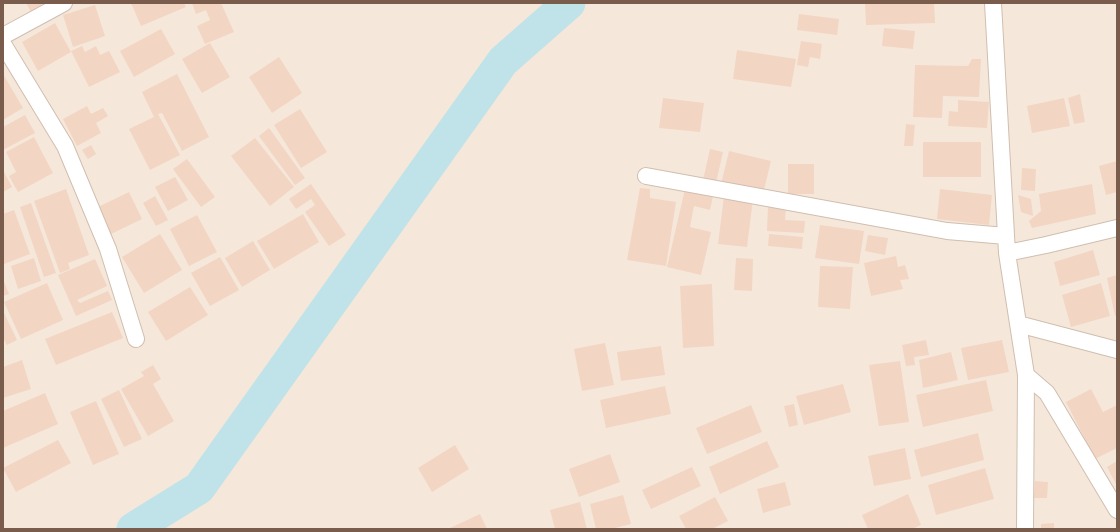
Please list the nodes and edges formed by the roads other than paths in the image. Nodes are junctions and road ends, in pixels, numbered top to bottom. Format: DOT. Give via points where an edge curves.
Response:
graph roads {
  1 [pos="64,3"];
  2 [pos="993,3"];
  3 [pos="3,36"];
  4 [pos="3,44"];
  5 [pos="646,176"];
  6 [pos="1117,228"];
  7 [pos="1006,236"];
  8 [pos="1007,253"];
  9 [pos="1018,324"];
  10 [pos="136,339"];
  11 [pos="1117,350"];
  12 [pos="1026,374"];
  13 [pos="1117,510"];
  14 [pos="1025,529"];
  1 -- 3 [label="street"];
  2 -- 7 [label="street"];
  4 -- 10 [label="street" via="64,146 108,249"];
  5 -- 7 [label="street" via="947,230"];
  6 -- 8 [label="street"];
  7 -- 8 [label="street"];
  8 -- 9 [label="street"];
  9 -- 11 [label="street"];
  9 -- 12 [label="street"];
  12 -- 13 [label="street" via="1047,392"];
  12 -- 14 [label="street"];
}
